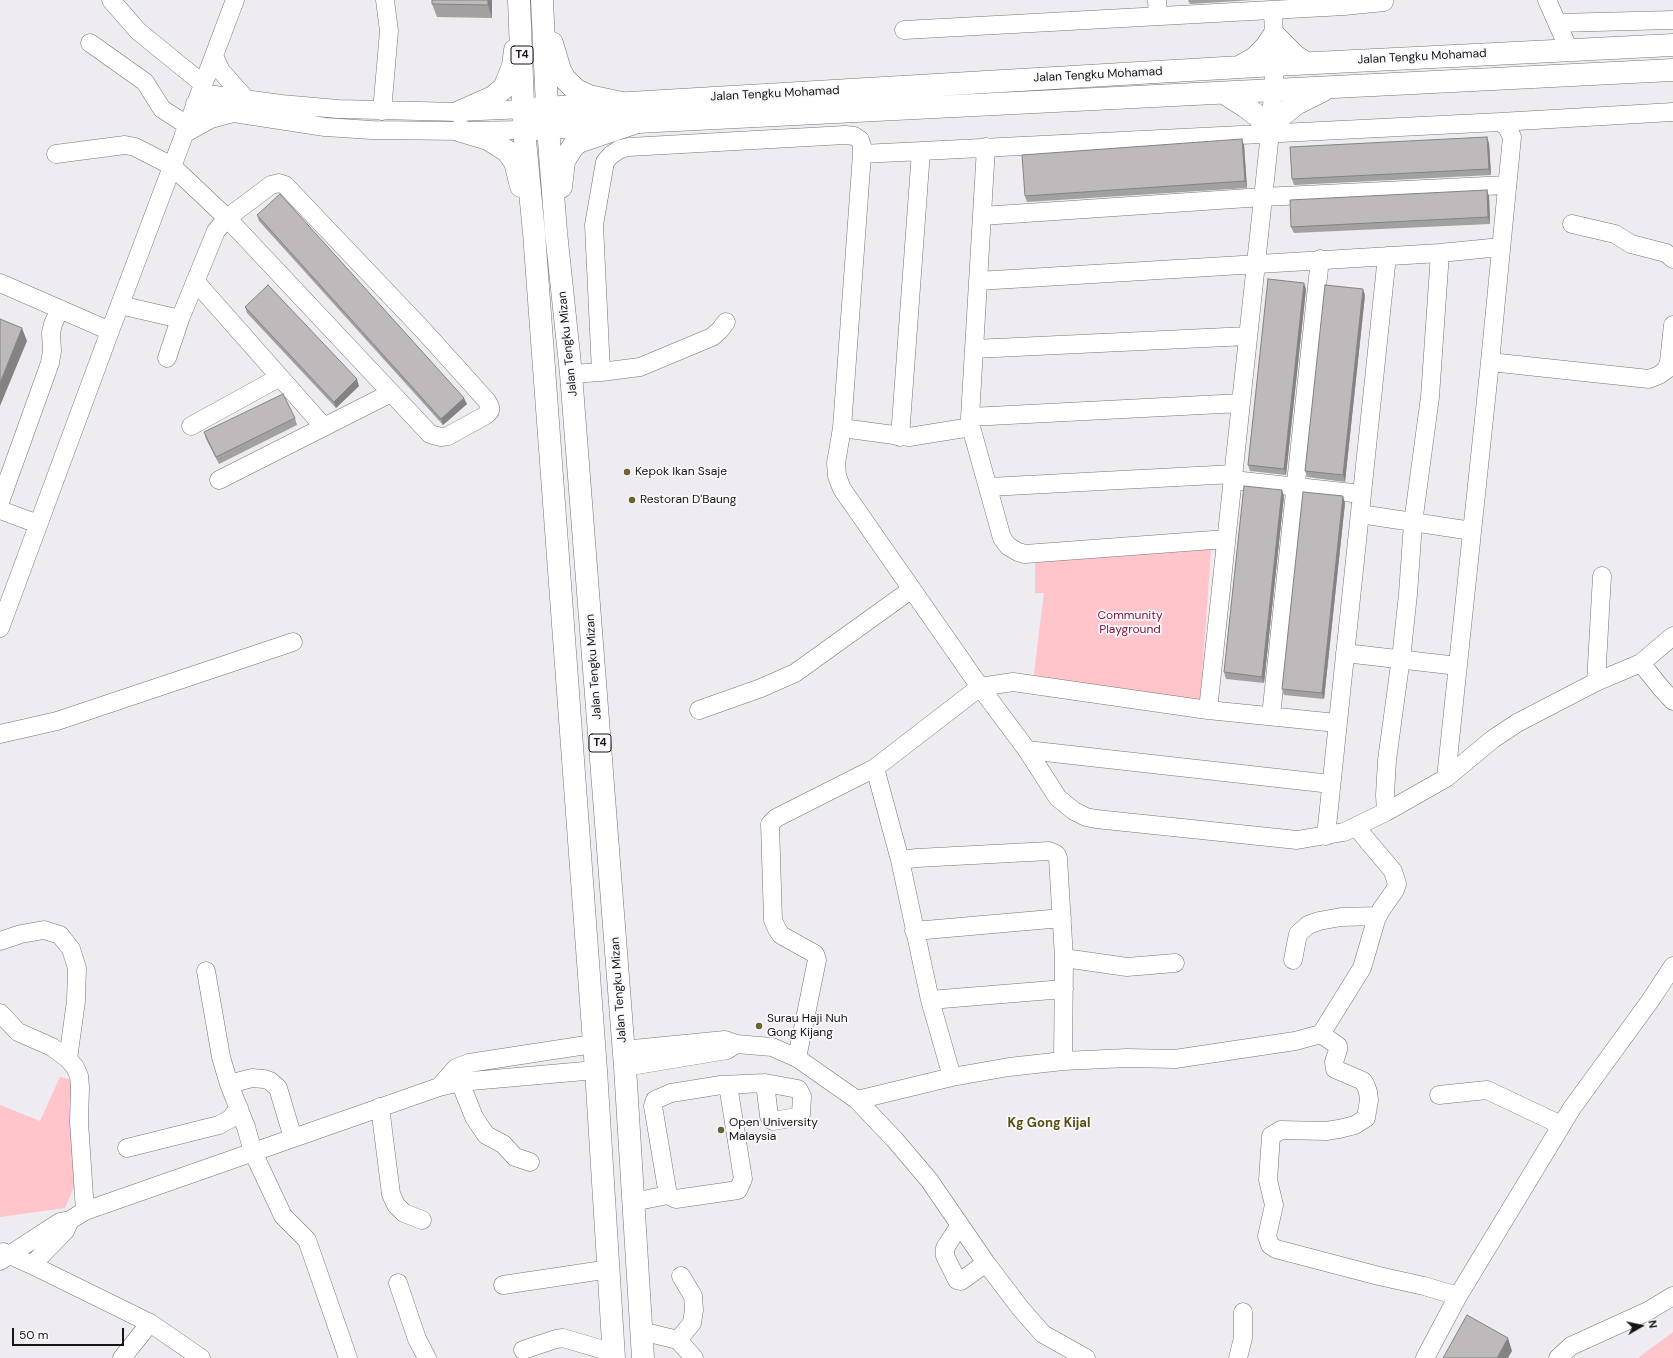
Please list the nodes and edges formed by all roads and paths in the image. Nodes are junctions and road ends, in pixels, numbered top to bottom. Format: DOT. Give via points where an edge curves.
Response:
graph roads {
  1 [pos="111,0"];
  2 [pos="235,0"];
  3 [pos="385,0"];
  4 [pos="1547,0"];
  5 [pos="1384,2"];
  6 [pos="1344,3"];
  7 [pos="542,5"];
  8 [pos="519,8"];
  9 [pos="1157,8"];
  10 [pos="1273,10"];
  11 [pos="1673,20"];
  12 [pos="1556,23"];
  13 [pos="904,30"];
  14 [pos="1274,34"];
  15 [pos="90,43"];
  16 [pos="1673,45"];
  17 [pos="1568,50"];
  18 [pos="214,56"];
  19 [pos="1306,63"];
  20 [pos="1275,65"];
  21 [pos="1239,67"];
  22 [pos="1673,70"];
  23 [pos="1328,87"];
  24 [pos="1274,90"];
  25 [pos="1224,92"];
  26 [pos="200,94"];
  27 [pos="246,99"];
  28 [pos="622,103"];
  29 [pos="382,111"];
  30 [pos="1673,112"];
  31 [pos="234,113"];
  32 [pos="547,118"];
  33 [pos="524,120"];
  34 [pos="460,122"];
  35 [pos="637,122"];
  36 [pos="1500,122"];
  37 [pos="186,129"];
  38 [pos="1270,132"];
  39 [pos="986,147"];
  40 [pos="921,150"];
  41 [pos="56,154"];
  42 [pos="862,154"];
  43 [pos="172,166"];
  44 [pos="1507,185"];
  45 [pos="1263,197"];
  46 [pos="982,216"];
  47 [pos="227,218"];
  48 [pos="1572,224"];
  49 [pos="556,232"];
  50 [pos="534,233"];
  51 [pos="1501,247"];
  52 [pos="1440,253"];
  53 [pos="1387,256"];
  54 [pos="1673,259"];
  55 [pos="1320,260"];
  56 [pos="1256,263"];
  57 [pos="195,281"];
  58 [pos="978,281"];
  59 [pos="0,283"];
  60 [pos="120,305"];
  61 [pos="60,309"];
  62 [pos="180,319"];
  63 [pos="726,322"];
  64 [pos="1673,325"];
  65 [pos="110,331"];
  66 [pos="1248,336"];
  67 [pos="974,349"];
  68 [pos="167,358"];
  69 [pos="1490,362"];
  70 [pos="601,372"];
  71 [pos="571,374"];
  72 [pos="280,377"];
  73 [pos="391,393"];
  74 [pos="1241,403"];
  75 [pos="971,422"];
  76 [pos="191,426"];
  77 [pos="324,427"];
  78 [pos="842,428"];
  79 [pos="900,437"];
  80 [pos="1233,477"];
  81 [pos="219,480"];
  82 [pos="989,487"];
  83 [pos="1296,487"];
  84 [pos="1362,494"];
  85 [pos="0,502"];
  86 [pos="0,510"];
  87 [pos="1360,514"];
  88 [pos="1413,523"];
  89 [pos="38,524"];
  90 [pos="1472,531"];
  91 [pos="1226,539"];
  92 [pos="1602,576"];
  93 [pos="912,590"];
  94 [pos="0,628"];
  95 [pos="1673,636"];
  96 [pos="293,642"];
  97 [pos="1345,653"];
  98 [pos="1400,659"];
  99 [pos="1641,663"];
  100 [pos="1458,666"];
  101 [pos="1596,682"];
  102 [pos="980,687"];
  103 [pos="1673,701"];
  104 [pos="699,710"];
  105 [pos="1208,710"];
  106 [pos="1272,716"];
  107 [pos="1337,723"];
  108 [pos="0,734"];
  109 [pos="1027,750"];
  110 [pos="875,768"];
  111 [pos="1446,778"];
  112 [pos="1331,784"];
  113 [pos="1386,812"];
  114 [pos="1356,827"];
  115 [pos="1326,836"];
  116 [pos="900,860"];
  117 [pos="1378,916"];
  118 [pos="1062,918"];
  119 [pos="914,931"];
  120 [pos="0,941"];
  121 [pos="1064,958"];
  122 [pos="1292,960"];
  123 [pos="1175,963"];
  124 [pos="1673,966"];
  125 [pos="206,971"];
  126 [pos="1064,989"];
  127 [pos="930,1000"];
  128 [pos="0,1013"];
  129 [pos="1321,1034"];
  130 [pos="593,1044"];
  131 [pos="797,1058"];
  132 [pos="68,1059"];
  133 [pos="624,1059"];
  134 [pos="1063,1061"];
  135 [pos="596,1070"];
  136 [pos="458,1075"];
  137 [pos="952,1077"];
  138 [pos="766,1083"];
  139 [pos="229,1084"];
  140 [pos="728,1085"];
  141 [pos="1439,1095"];
  142 [pos="857,1100"];
  143 [pos="380,1107"];
  144 [pos="239,1108"];
  145 [pos="1561,1125"];
  146 [pos="293,1138"];
  147 [pos="127,1148"];
  148 [pos="253,1152"];
  149 [pos="530,1162"];
  150 [pos="668,1195"];
  151 [pos="633,1202"];
  152 [pos="85,1211"];
  153 [pos="70,1220"];
  154 [pos="422,1220"];
  155 [pos="960,1225"];
  156 [pos="4,1256"];
  157 [pos="986,1263"];
  158 [pos="32,1265"];
  159 [pos="610,1269"];
  160 [pos="681,1276"];
  161 [pos="398,1283"];
  162 [pos="503,1285"];
  163 [pos="1458,1296"];
  164 [pos="1673,1296"];
  165 [pos="1243,1312"];
  166 [pos="150,1323"];
  167 [pos="641,1331"];
  168 [pos="678,1340"];
  169 [pos="523,1350"];
  170 [pos="614,1356"];
  171 [pos="122,1358"];
  172 [pos="201,1358"];
  173 [pos="348,1358"];
  174 [pos="427,1358"];
  175 [pos="643,1358"];
  176 [pos="694,1358"];
  177 [pos="1086,1358"];
  178 [pos="1238,1358"];
  179 [pos="1426,1358"];
  180 [pos="1558,1358"];
  1 -- 26 [label="street"];
  2 -- 18 [label="street"];
  3 -- 29 [label="street" via="389,31"];
  4 -- 12 [label="street"];
  5 -- 6 [label="street"];
  6 -- 10 [label="street"];
  7 -- 28 [label="main road" via="560,70 570,85 589,96"];
  7 -- 32 [label="main road, Jalan Tengku Mizan / T4"];
  8 -- 33 [label="main road, Jalan Tengku Mizan / T4"];
  8 -- 34 [label="main road" via="513,66 504,88"];
  9 -- 10 [label="street"];
  9 -- 13 [label="street"];
  10 -- 14 [label="street"];
  11 -- 12 [label="street"];
  12 -- 17 [label="street"];
  14 -- 19 [label="main road" via="1295,56"];
  14 -- 20 [label="street"];
  14 -- 21 [label="main road" via="1255,58"];
  15 -- 37 [label="street" via="145,82 162,109"];
  16 -- 17 [label="main road, Jalan Tengku Mohamad"];
  17 -- 19 [label="main road, Jalan Tengku Mohamad"];
  18 -- 26 [label="street"];
  18 -- 27 [label="street" via="221,71"];
  19 -- 20 [label="main road, Jalan Tengku Mohamad"];
  20 -- 21 [label="main road, Jalan Tengku Mohamad"];
  20 -- 24 [label="street"];
  21 -- 28 [label="main road, Jalan Tengku Mohamad"];
  22 -- 23 [label="main road, Jalan Tengku Mohamad"];
  23 -- 24 [label="main road, Jalan Tengku Mohamad"];
  23 -- 38 [label="main road" via="1286,111"];
  24 -- 25 [label="main road, Jalan Tengku Mohamad"];
  24 -- 38 [label="street"];
  25 -- 35 [label="main road, Jalan Tengku Mohamad"];
  25 -- 38 [label="main road" via="1255,114"];
  26 -- 27 [label="street"];
  26 -- 31 [label="street"];
  26 -- 37 [label="street"];
  27 -- 29 [label="street"];
  28 -- 32 [label="main road, Jalan Tengku Mohamad"];
  29 -- 34 [label="street"];
  30 -- 36 [label="street"];
  31 -- 34 [label="street" via="325,127 372,130"];
  31 -- 37 [label="street"];
  32 -- 33 [label="main road, Jalan Tengku Mohamad"];
  32 -- 35 [label="main road, Jalan Tengku Mohamad"];
  32 -- 49 [label="main road, Jalan Tengku Mizan / T4"];
  33 -- 34 [label="street"];
  33 -- 50 [label="main road, Jalan Tengku Mizan / T4"];
  34 -- 50 [label="main road" via="499,145 515,162"];
  35 -- 49 [label="main road" via="581,140 569,151 564,160"];
  36 -- 38 [label="street"];
  36 -- 44 [label="street" via="1507,127 1512,137"];
  37 -- 43 [label="street"];
  38 -- 39 [label="street"];
  38 -- 45 [label="street"];
  39 -- 40 [label="street"];
  39 -- 46 [label="street"];
  40 -- 42 [label="street"];
  40 -- 79 [label="street"];
  41 -- 43 [label="street" via="125,145 135,147"];
  42 -- 70 [label="street" via="860,140 845,135 629,147 610,155 605,162 595,215"];
  42 -- 78 [label="street"];
  43 -- 47 [label="street"];
  43 -- 60 [label="street"];
  44 -- 45 [label="street"];
  44 -- 51 [label="street"];
  45 -- 46 [label="street"];
  45 -- 56 [label="street"];
  46 -- 58 [label="street"];
  47 -- 57 [label="street" via="216,231"];
  47 -- 73 [label="street"];
  47 -- 73 [label="street" via="271,185 279,182 285,185 488,401 490,411 448,436 441,437 430,434"];
  48 -- 54 [label="street" via="1615,234 1631,244 1666,253"];
  49 -- 71 [label="main road, Jalan Tengku Mizan / T4"];
  50 -- 130 [label="main road, Jalan Tengku Mizan / T4"];
  51 -- 52 [label="street"];
  51 -- 69 [label="street"];
  52 -- 53 [label="street"];
  52 -- 88 [label="street" via="1430,397"];
  53 -- 55 [label="street"];
  53 -- 84 [label="street"];
  55 -- 56 [label="street"];
  55 -- 83 [label="street"];
  56 -- 58 [label="street"];
  56 -- 66 [label="street"];
  57 -- 62 [label="street"];
  57 -- 72 [label="street"];
  58 -- 67 [label="street"];
  59 -- 61 [label="street"];
  60 -- 62 [label="street"];
  60 -- 65 [label="street"];
  61 -- 65 [label="street"];
  61 -- 85 [label="street" via="51,333 50,363"];
  62 -- 68 [label="street"];
  63 -- 70 [label="street" via="712,337 640,367"];
  64 -- 69 [label="street" via="1666,370 1649,379"];
  65 -- 89 [label="street"];
  66 -- 67 [label="street"];
  66 -- 74 [label="street"];
  67 -- 75 [label="street"];
  69 -- 90 [label="street"];
  70 -- 71 [label="street"];
  71 -- 133 [label="main road, Jalan Tengku Mizan / T4"];
  72 -- 76 [label="street"];
  72 -- 77 [label="street"];
  73 -- 77 [label="street"];
  74 -- 75 [label="street"];
  74 -- 80 [label="street"];
  75 -- 79 [label="street"];
  75 -- 82 [label="street"];
  77 -- 81 [label="street"];
  78 -- 79 [label="street"];
  78 -- 93 [label="street" via="836,463 842,489"];
  80 -- 82 [label="street"];
  80 -- 83 [label="street"];
  80 -- 91 [label="street"];
  82 -- 91 [label="street" via="1002,538 1008,546 1025,554"];
  83 -- 84 [label="street"];
  83 -- 106 [label="street"];
  84 -- 87 [label="street"];
  86 -- 89 [label="street"];
  87 -- 88 [label="street"];
  87 -- 97 [label="street"];
  88 -- 90 [label="street"];
  88 -- 98 [label="street"];
  89 -- 94 [label="street"];
  90 -- 100 [label="street"];
  91 -- 105 [label="street"];
  92 -- 101 [label="street"];
  93 -- 102 [label="street"];
  93 -- 104 [label="street" via="796,673"];
  95 -- 99 [label="street"];
  96 -- 108 [label="street" via="57,721"];
  97 -- 98 [label="street"];
  97 -- 107 [label="street"];
  98 -- 100 [label="street"];
  98 -- 113 [label="street" via="1387,760"];
  99 -- 101 [label="street"];
  99 -- 103 [label="street"];
  100 -- 111 [label="street"];
  101 -- 111 [label="street" via="1517,723 1493,739"];
  102 -- 105 [label="street" via="1013,682"];
  102 -- 109 [label="street"];
  102 -- 110 [label="street"];
  105 -- 106 [label="street"];
  106 -- 107 [label="street"];
  107 -- 112 [label="street"];
  109 -- 112 [label="street"];
  109 -- 115 [label="street" via="1058,798 1086,817 1297,840"];
  110 -- 116 [label="street"];
  110 -- 131 [label="street" via="776,818 770,824 773,920 781,935 815,954 817,960"];
  111 -- 113 [label="street"];
  112 -- 115 [label="street"];
  113 -- 114 [label="street"];
  114 -- 115 [label="street"];
  114 -- 117 [label="street" via="1396,876 1395,890"];
  116 -- 118 [label="street" via="1049,851 1058,858"];
  116 -- 119 [label="street"];
  117 -- 122 [label="street" via="1331,918 1308,925 1298,934"];
  117 -- 129 [label="street" via="1362,968"];
  118 -- 119 [label="street"];
  118 -- 121 [label="street"];
  119 -- 127 [label="street"];
  120 -- 132 [label="street" via="44,930 60,935 71,949 77,968 76,1001"];
  121 -- 123 [label="street" via="1126,967"];
  121 -- 126 [label="street"];
  124 -- 145 [label="street"];
  125 -- 139 [label="street" via="221,1057"];
  126 -- 127 [label="street"];
  126 -- 134 [label="street"];
  127 -- 137 [label="street"];
  128 -- 132 [label="street" via="18,1032 52,1047"];
  129 -- 134 [label="street" via="1295,1041 1175,1059"];
  129 -- 163 [label="street" via="1338,1046 1335,1069 1363,1081 1366,1086 1369,1100 1366,1118 1355,1125 1339,1129 1281,1130 1272,1136 1268,1180 1274,1205 1267,1236 1270,1245 1276,1249"];
  130 -- 135 [label="main road, Jalan Tengku Mizan / T4"];
  130 -- 136 [label="street" via="469,1063"];
  131 -- 133 [label="street" via="772,1047 711,1040"];
  131 -- 142 [label="street"];
  132 -- 152 [label="street" via="79,1076 79,1122"];
  133 -- 151 [label="main road, Jalan Tengku Mizan / T4"];
  134 -- 137 [label="street"];
  135 -- 136 [label="street"];
  135 -- 159 [label="main road, Jalan Tengku Mizan / T4"];
  136 -- 143 [label="street" via="439,1087"];
  136 -- 149 [label="street" via="474,1117 486,1135 503,1144 515,1157"];
  137 -- 142 [label="street"];
  138 -- 140 [label="street"];
  139 -- 144 [label="street"];
  139 -- 146 [label="street" via="252,1078 270,1081 278,1088"];
  140 -- 150 [label="street" via="671,1093 655,1100"];
  140 -- 150 [label="street" via="743,1179 738,1190 676,1199"];
  141 -- 145 [label="street" via="1487,1090"];
  142 -- 155 [label="street" via="929,1180"];
  143 -- 146 [label="street"];
  143 -- 154 [label="street" via="391,1194 396,1205 404,1213"];
  144 -- 147 [label="street" via="230,1119 219,1125"];
  144 -- 148 [label="street"];
  145 -- 163 [label="street"];
  146 -- 148 [label="street"];
  148 -- 152 [label="street"];
  148 -- 173 [label="street" via="283,1216 307,1240"];
  150 -- 151 [label="street"];
  151 -- 167 [label="main road, Jalan Tengku Mizan / T4"];
  152 -- 153 [label="street"];
  153 -- 156 [label="street" via="60,1222"];
  153 -- 158 [label="street" via="65,1231"];
  155 -- 157 [label="street"];
  155 -- 157 [label="street" via="945,1248 945,1256 957,1280 961,1281"];
  156 -- 158 [label="street"];
  157 -- 177 [label="street" via="1043,1334"];
  158 -- 166 [label="street"];
  159 -- 162 [label="street"];
  159 -- 170 [label="main road, Jalan Tengku Mizan / T4"];
  160 -- 168 [label="street" via="693,1296 694,1310 692,1323"];
  161 -- 174 [label="street" via="417,1339"];
  163 -- 179 [label="street"];
  164 -- 180 [label="street" via="1648,1311 1571,1346"];
  165 -- 178 [label="street" via="1243,1338"];
  166 -- 171 [label="street"];
  166 -- 172 [label="street"];
  167 -- 168 [label="street"];
  167 -- 175 [label="main road, Jalan Tengku Mizan / T4"];
  168 -- 176 [label="street"];
  169 -- 170 [label="street" via="563,1338"];
}
